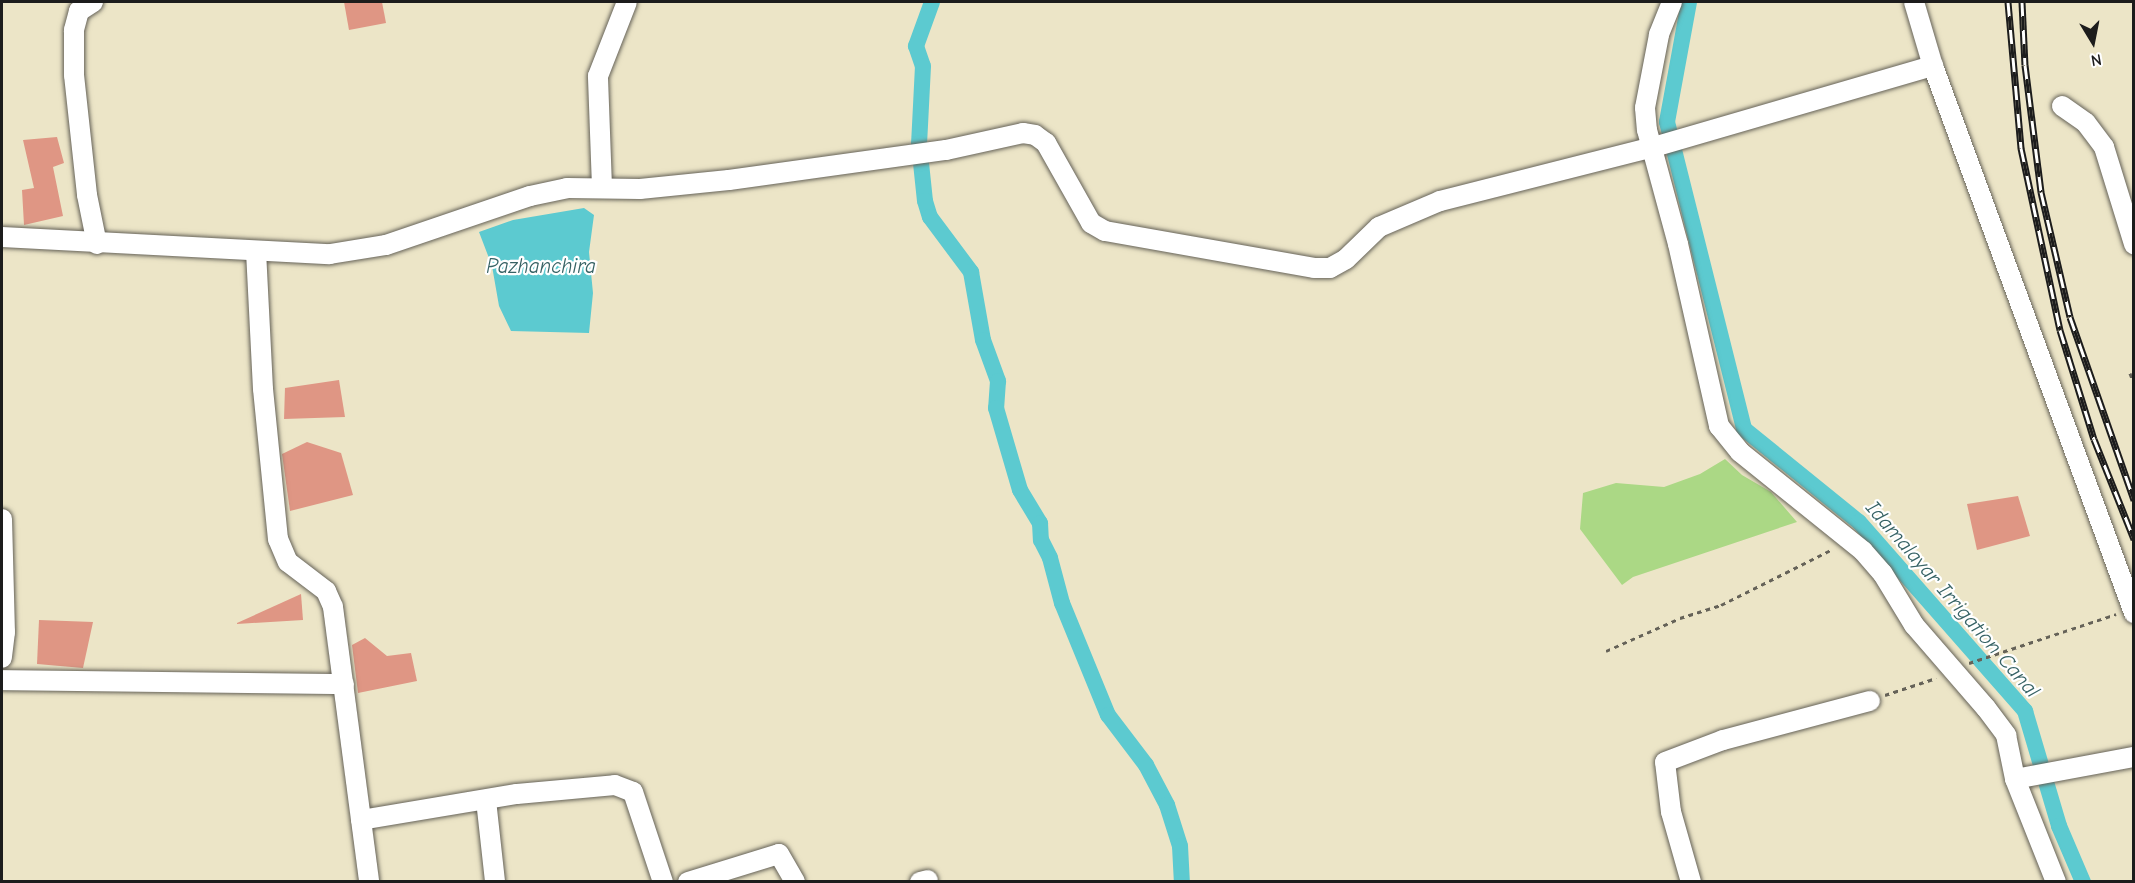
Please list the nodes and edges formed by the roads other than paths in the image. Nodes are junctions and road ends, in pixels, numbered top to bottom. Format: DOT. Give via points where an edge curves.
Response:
graph roads {
  1 [pos="93,2"];
  2 [pos="627,2"];
  3 [pos="1672,2"];
  4 [pos="1914,2"];
  5 [pos="1933,66"];
  6 [pos="2062,106"];
  7 [pos="1650,148"];
  8 [pos="602,187"];
  9 [pos="2,237"];
  10 [pos="97,244"];
  11 [pos="2133,244"];
  12 [pos="256,251"];
  13 [pos="2,519"];
  14 [pos="2133,611"];
  15 [pos="2,658"];
  16 [pos="2,680"];
  17 [pos="344,684"];
  18 [pos="1870,701"];
  19 [pos="2133,757"];
  20 [pos="2015,779"];
  21 [pos="486,800"];
  22 [pos="362,820"];
  23 [pos="369,882"];
  24 [pos="495,882"];
  25 [pos="663,882"];
  26 [pos="688,882"];
  27 [pos="795,882"];
  28 [pos="1691,882"];
  29 [pos="2056,882"];
  1 -- 10 [label="street" via="79,11 74,30 74,75 87,195"];
  2 -- 8 [label="street" via="598,76"];
  3 -- 7 [label="street" via="1659,35 1645,108"];
  4 -- 5 [label="street"];
  5 -- 7 [label="street"];
  5 -- 14 [label="street"];
  6 -- 11 [label="street" via="2086,123 2104,147"];
  7 -- 8 [label="street" via="1440,201 1379,227 1346,260 1330,268 1105,231 1091,223 1046,143 1035,135 991,138 923,152 729,180 640,189"];
  7 -- 20 [label="street" via="1678,244 1719,426 1740,452 1850,539 1883,574 1914,625 1957,668 2006,735"];
  8 -- 12 [label="street" via="567,188 530,196 386,245 330,254"];
  9 -- 10 [label="street"];
  10 -- 12 [label="street"];
  12 -- 17 [label="street" via="263,389 278,539 288,562 330,597"];
  13 -- 15 [label="street"];
  16 -- 17 [label="street"];
  17 -- 22 [label="street"];
  18 -- 28 [label="street" via="1723,740 1665,762 1671,812"];
  19 -- 20 [label="street"];
  20 -- 29 [label="street"];
  21 -- 22 [label="street"];
  21 -- 24 [label="street"];
  21 -- 25 [label="street" via="615,785 633,792"];
  22 -- 23 [label="street"];
  26 -- 27 [label="street" via="779,854"];
}
